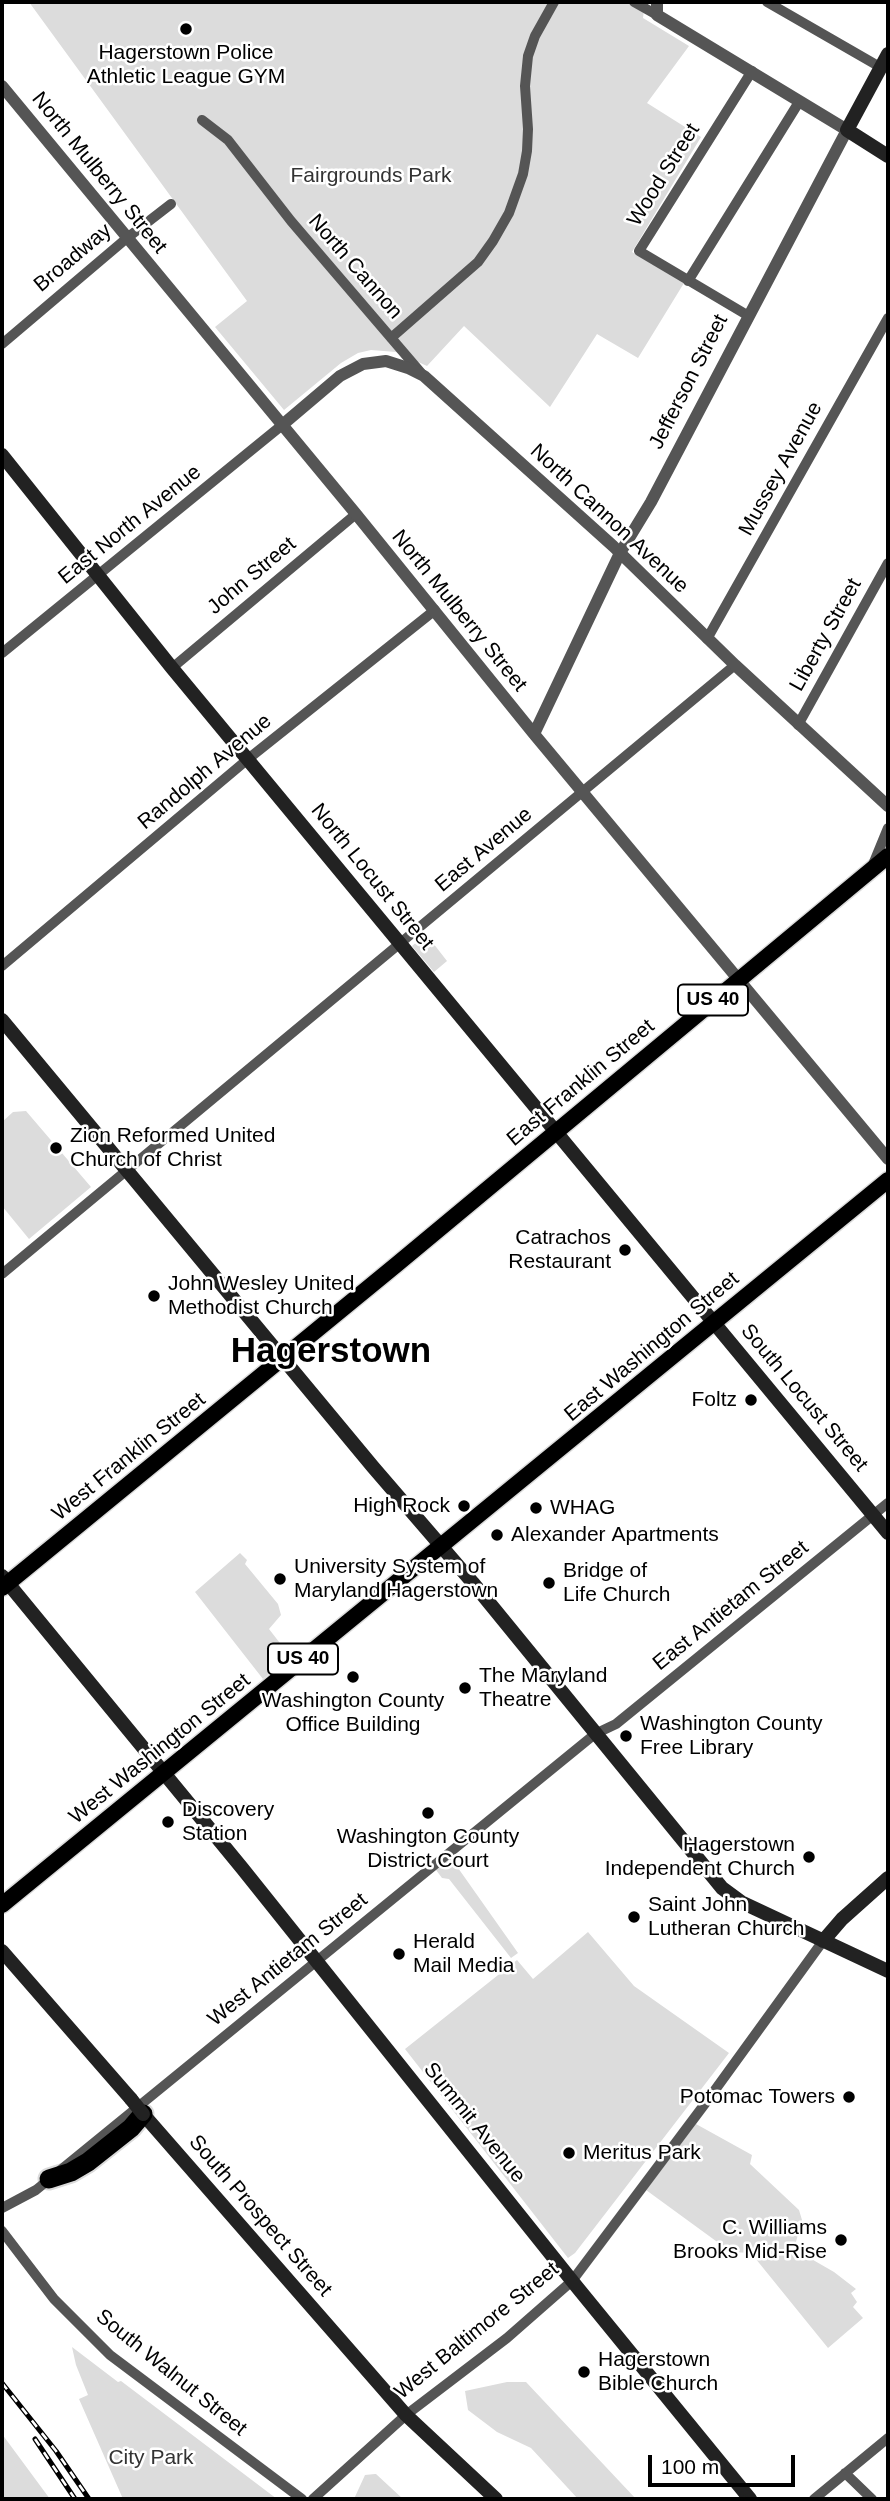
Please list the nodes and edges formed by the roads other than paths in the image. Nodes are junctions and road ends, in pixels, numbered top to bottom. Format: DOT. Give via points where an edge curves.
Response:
graph roads {
  1 [pos="554,2"];
  2 [pos="634,2"];
  3 [pos="768,2"];
  4 [pos="657,8"];
  5 [pos="888,54"];
  6 [pos="880,67"];
  7 [pos="752,71"];
  8 [pos="2,86"];
  9 [pos="799,102"];
  10 [pos="202,120"];
  11 [pos="847,131"];
  12 [pos="888,156"];
  13 [pos="171,204"];
  14 [pos="127,238"];
  15 [pos="688,281"];
  16 [pos="747,315"];
  17 [pos="888,318"];
  18 [pos="391,338"];
  19 [pos="2,344"];
  20 [pos="424,376"];
  21 [pos="281,426"];
  22 [pos="2,455"];
  23 [pos="356,514"];
  24 [pos="620,553"];
  25 [pos="888,563"];
  26 [pos="100,575"];
  27 [pos="435,610"];
  28 [pos="708,639"];
  29 [pos="2,653"];
  30 [pos="735,665"];
  31 [pos="172,668"];
  32 [pos="798,725"];
  33 [pos="534,734"];
  34 [pos="248,759"];
  35 [pos="584,792"];
  36 [pos="888,806"];
  37 [pos="888,828"];
  38 [pos="888,856"];
  39 [pos="872,869"];
  40 [pos="400,944"];
  41 [pos="2,966"];
  42 [pos="738,980"];
  43 [pos="2,1020"];
  44 [pos="555,1132"];
  45 [pos="888,1160"];
  46 [pos="127,1171"];
  47 [pos="888,1180"];
  48 [pos="2,1274"];
  49 [pos="714,1322"];
  50 [pos="282,1358"];
  51 [pos="888,1503"];
  52 [pos="874,1515"];
  53 [pos="888,1533"];
  54 [pos="442,1546"];
  55 [pos="4,1582"];
  56 [pos="595,1734"];
  57 [pos="164,1772"];
  58 [pos="888,1878"];
  59 [pos="2,1905"];
  60 [pos="823,1941"];
  61 [pos="2,1951"];
  62 [pos="317,1961"];
  63 [pos="888,1971"];
  64 [pos="137,2106"];
  65 [pos="48,2179"];
  66 [pos="2,2208"];
  67 [pos="2,2231"];
  68 [pos="572,2281"];
  69 [pos="406,2415"];
  70 [pos="888,2438"];
  71 [pos="845,2473"];
  72 [pos="302,2499"];
  73 [pos="313,2499"];
  74 [pos="496,2499"];
  75 [pos="750,2499"];
  76 [pos="814,2499"];
  77 [pos="872,2499"];
  1 -- 18 [label="street" via="528,56 527,151 509,213 478,262"];
  2 -- 4 [label="street"];
  3 -- 6 [label="street"];
  4 -- 7 [label="street"];
  5 -- 6 [label="main road, Jefferson Street"];
  6 -- 11 [label="main road, Jefferson Street"];
  7 -- 9 [label="street"];
  7 -- 15 [label="street, Wood Street" via="639,251"];
  8 -- 14 [label="street, North Mulberry Street"];
  9 -- 11 [label="street"];
  9 -- 15 [label="street"];
  10 -- 18 [label="street, North Cannon" via="228,140"];
  11 -- 12 [label="main road"];
  11 -- 16 [label="street, Jefferson Street"];
  13 -- 14 [label="street, Broadway"];
  14 -- 19 [label="street, Broadway"];
  14 -- 21 [label="street, North Mulberry Street"];
  15 -- 16 [label="street, Wood Street"];
  16 -- 24 [label="street, Jefferson Street"];
  17 -- 28 [label="street, Mussey Avenue"];
  18 -- 20 [label="street, North Cannon"];
  20 -- 21 [label="street, North Cannon Avenue" via="386,362 363,364 340,376"];
  20 -- 24 [label="street, North Cannon Avenue"];
  21 -- 23 [label="street, North Mulberry Street"];
  21 -- 26 [label="street, East North Avenue"];
  22 -- 26 [label="main road, North Locust Street"];
  23 -- 27 [label="street, North Mulberry Street"];
  23 -- 31 [label="street, John Street"];
  24 -- 28 [label="street, North Cannon Avenue"];
  24 -- 33 [label="street, Jefferson Street"];
  25 -- 32 [label="street, Liberty Street"];
  26 -- 29 [label="street, East North Avenue"];
  26 -- 31 [label="main road, North Locust Street"];
  27 -- 33 [label="street, North Mulberry Street"];
  27 -- 34 [label="street, Randolph Avenue"];
  28 -- 30 [label="street, North Cannon Avenue"];
  30 -- 32 [label="street, North Cannon Avenue"];
  30 -- 35 [label="street, East Avenue"];
  31 -- 34 [label="main road, North Locust Street"];
  32 -- 36 [label="street, North Cannon Avenue"];
  33 -- 35 [label="street, North Mulberry Street"];
  34 -- 40 [label="main road, North Locust Street"];
  34 -- 41 [label="street, Randolph Avenue"];
  35 -- 40 [label="street, East Avenue"];
  35 -- 42 [label="street, North Mulberry Street"];
  37 -- 39 [label="street, East Franklin Street"];
  38 -- 39 [label="main road, US 40"];
  39 -- 42 [label="main road, East Franklin Street / US 40"];
  40 -- 44 [label="main road, North Locust Street"];
  40 -- 46 [label="street, East Avenue"];
  42 -- 44 [label="main road, East Franklin Street / US 40"];
  42 -- 45 [label="street, North Mulberry Street"];
  43 -- 46 [label="main road"];
  44 -- 49 [label="main road, North Locust Street"];
  44 -- 50 [label="main road, East Franklin Street / US 40"];
  46 -- 48 [label="street, East Avenue"];
  46 -- 50 [label="main road"];
  47 -- 49 [label="main road, East Washington Street / US 40"];
  49 -- 52 [label="main road, South Locust Street"];
  49 -- 54 [label="main road, East Washington Street / US 40"];
  50 -- 54 [label="main road"];
  50 -- 55 [label="main road, West Franklin Street / US 40"];
  51 -- 52 [label="street, East Antietam Street"];
  52 -- 53 [label="main road, South Locust Street"];
  52 -- 56 [label="street, East Antietam Street" via="616,1724"];
  54 -- 56 [label="main road"];
  54 -- 57 [label="main road, West Washington Street / US 40"];
  55 -- 57 [label="main road, Summit Avenue"];
  56 -- 60 [label="main road" via="722,1888 741,1902"];
  56 -- 62 [label="street, West Antietam Street"];
  57 -- 59 [label="main road, West Washington Street / US 40"];
  57 -- 62 [label="main road, Summit Avenue"];
  58 -- 60 [label="main road"];
  60 -- 63 [label="main road"];
  60 -- 68 [label="street, West Baltimore Street"];
  61 -- 64 [label="main road, South Prospect Street"];
  62 -- 65 [label="street, West Antietam Street"];
  62 -- 68 [label="main road, Summit Avenue"];
  64 -- 65 [label="highway" via="131,2129 88,2162"];
  64 -- 69 [label="main road, South Prospect Street"];
  65 -- 66 [label="street, West Antietam Street"];
  67 -- 72 [label="street, South Walnut Street" via="54,2299 110,2354"];
  68 -- 69 [label="street, West Baltimore Street" via="507,2338"];
  68 -- 75 [label="main road, Summit Avenue"];
  69 -- 73 [label="street, West Baltimore Street"];
  69 -- 74 [label="main road, South Prospect Street"];
  70 -- 71 [label="street"];
  71 -- 76 [label="street"];
  71 -- 77 [label="street"];
}
